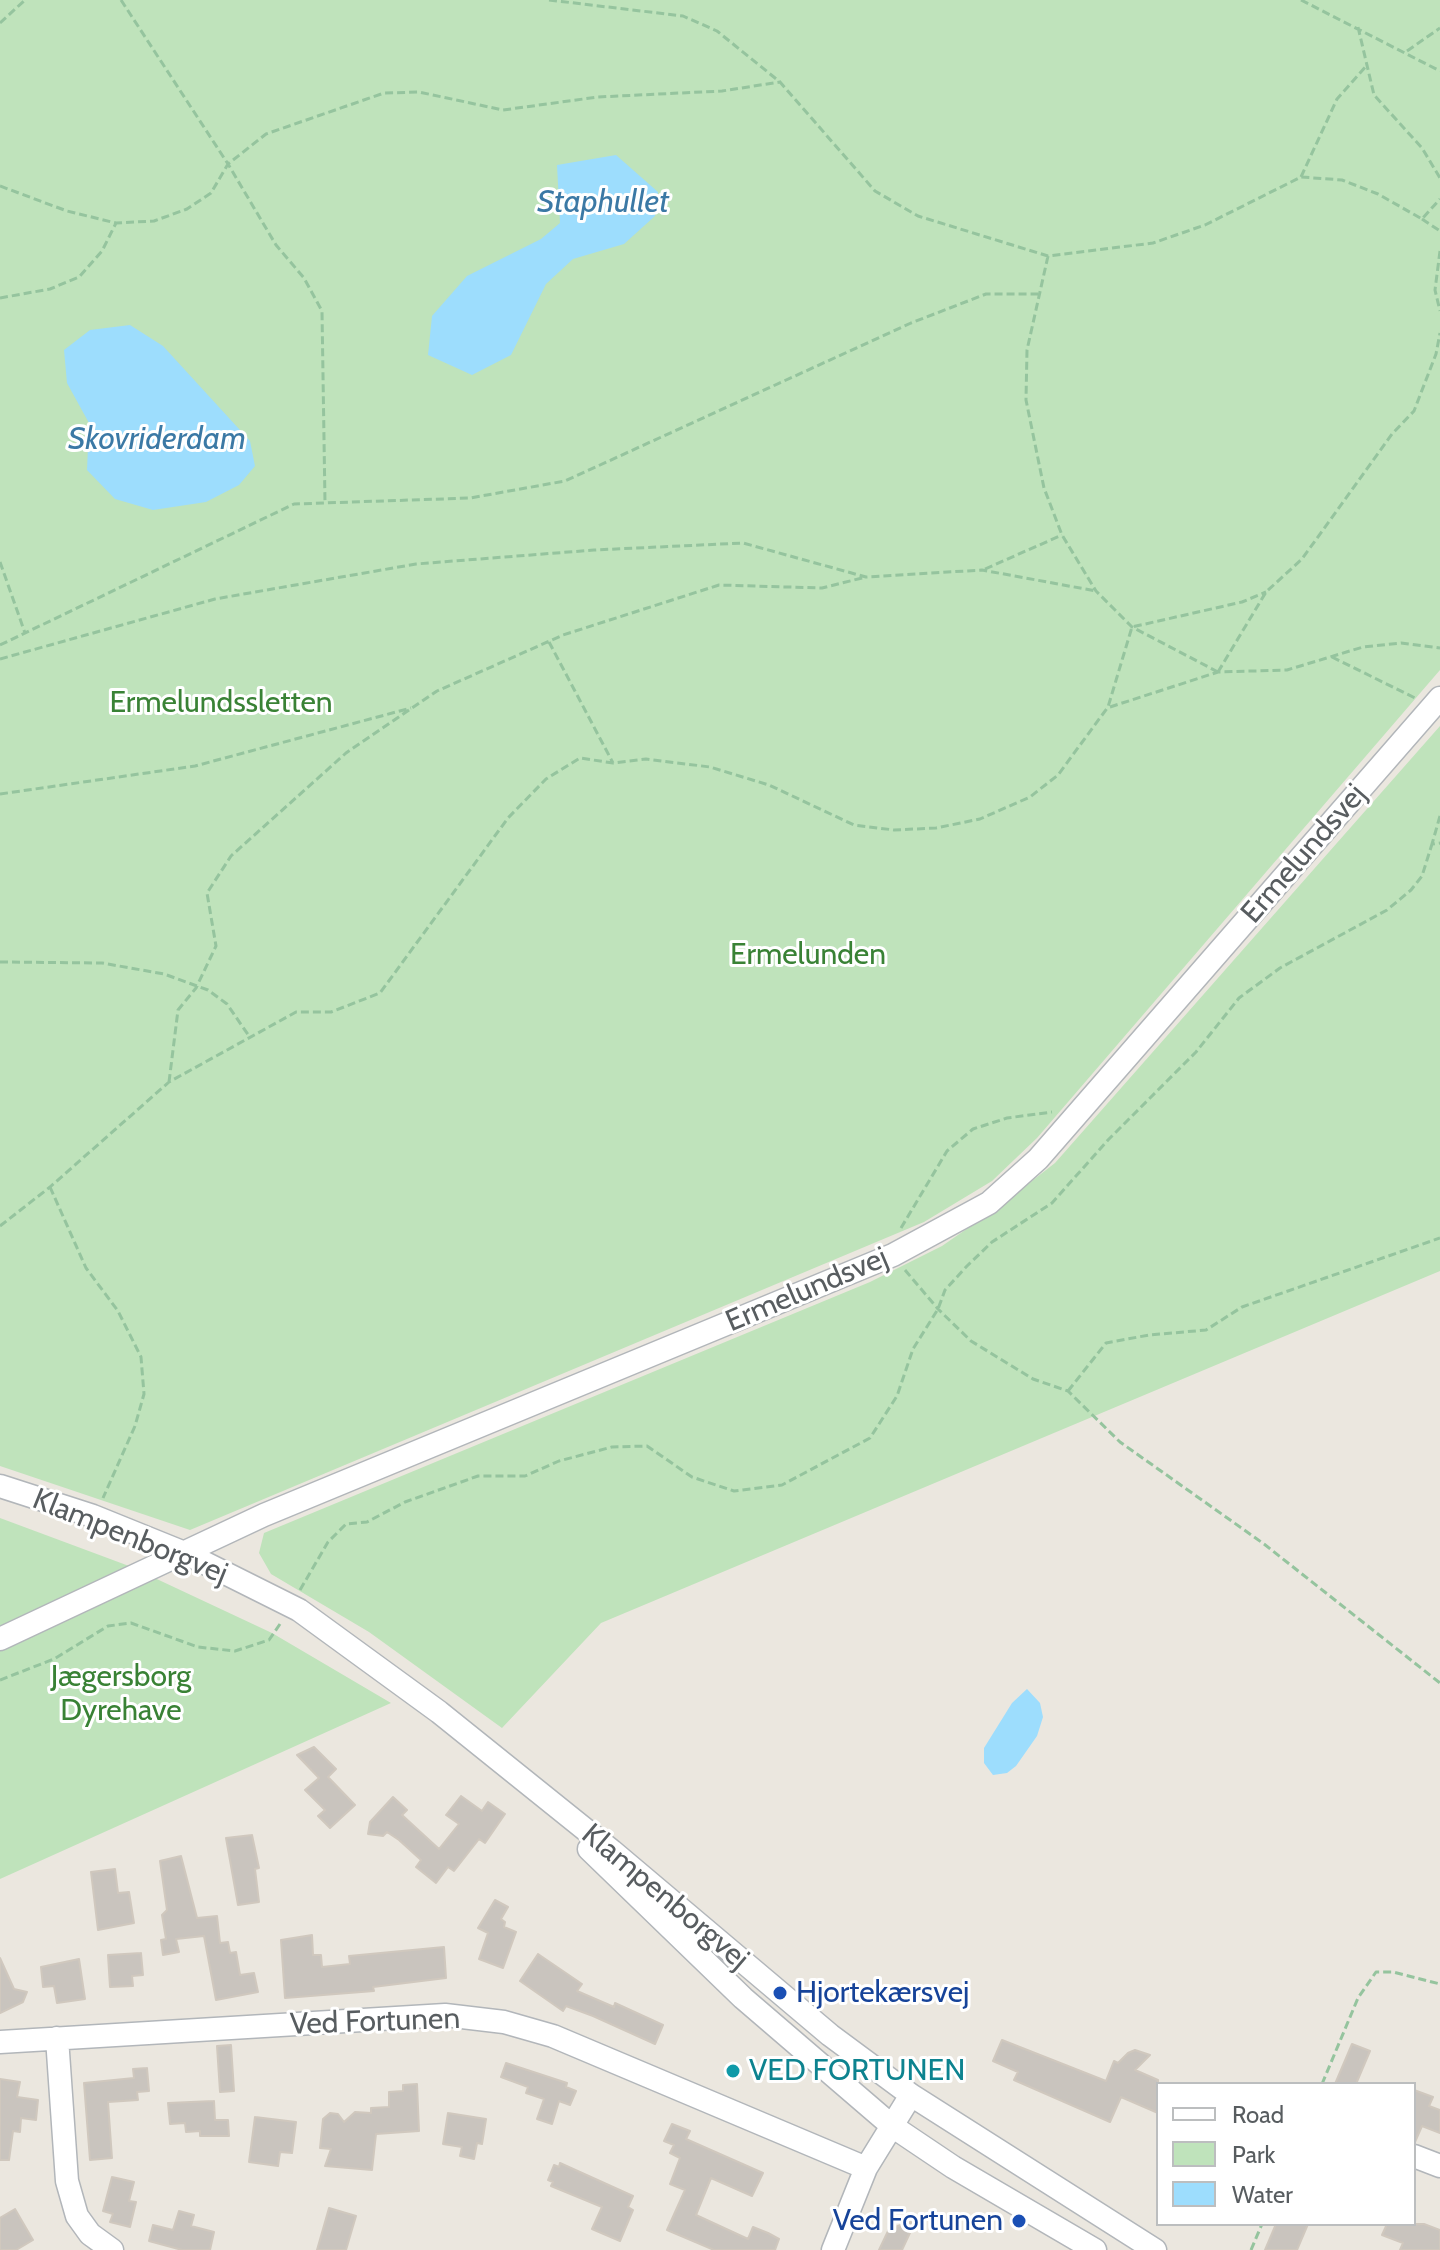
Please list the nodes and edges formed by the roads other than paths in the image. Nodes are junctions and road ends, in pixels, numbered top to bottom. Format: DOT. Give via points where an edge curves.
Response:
graph roads {
  1 [pos="1436,702"];
  2 [pos="0,1486"];
  3 [pos="187,1554"];
  4 [pos="0,1639"];
  5 [pos="529,1788"];
  6 [pos="57,2038"];
  7 [pos="0,2042"];
  8 [pos="911,2095"];
  9 [pos="892,2126"];
  10 [pos="1416,2157"];
  11 [pos="1440,2166"];
  12 [pos="866,2168"];
  13 [pos="112,2250"];
  14 [pos="833,2250"];
  15 [pos="1095,2250"];
  16 [pos="1155,2250"];
  1 -- 3 [label="street, Ermelundsvej" via="1038,1159 989,1203 893,1255 264,1515"];
  2 -- 3 [label="street, Klampenborgvej"];
  3 -- 4 [label="street, Ermelundsvej"];
  3 -- 5 [label="street, Klampenborgvej" via="292,1606 383,1669"];
  5 -- 8 [label="street, Klampenborgvej"];
  5 -- 9 [label="street, Klampenborgvej" via="743,1998"];
  6 -- 7 [label="street, Ved Fortunen"];
  6 -- 12 [label="street, Ved Fortunen" via="445,2015 504,2022 553,2036"];
  6 -- 13 [label="street" via="67,2181 77,2216"];
  8 -- 9 [label="street"];
  8 -- 16 [label="street, Klampenborgvej"];
  9 -- 12 [label="street"];
  9 -- 15 [label="street, Klampenborgvej"];
  10 -- 11 [label="street"];
  12 -- 14 [label="street"];
}
